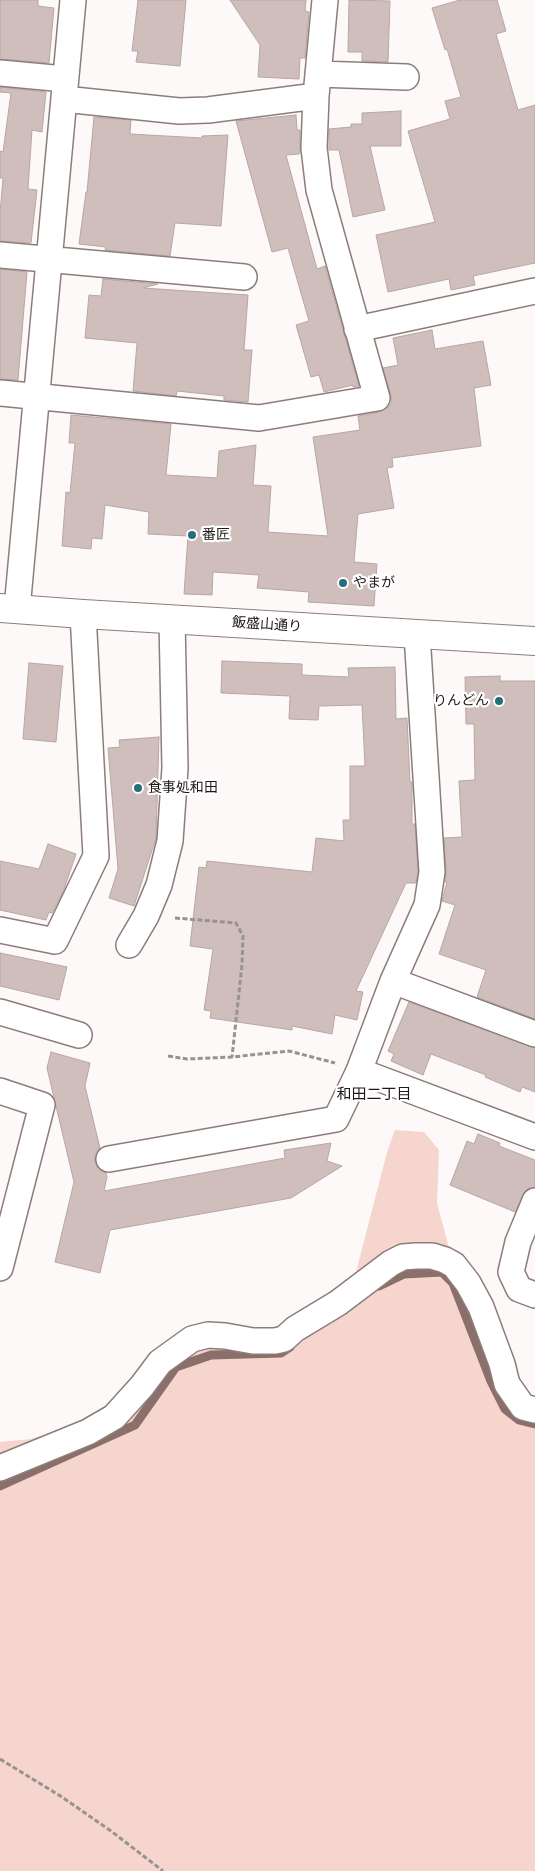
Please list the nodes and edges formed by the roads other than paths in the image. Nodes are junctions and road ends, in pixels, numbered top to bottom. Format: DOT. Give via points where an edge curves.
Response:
graph roads {
  1 [pos="73,0"];
  2 [pos="325,0"];
  3 [pos="0,73"];
  4 [pos="406,77"];
  5 [pos="317,85"];
  6 [pos="64,89"];
  7 [pos="0,255"];
  8 [pos="49,260"];
  9 [pos="244,277"];
  10 [pos="535,291"];
  11 [pos="357,329"];
  12 [pos="0,393"];
  13 [pos="36,397"];
  14 [pos="8,608"];
  15 [pos="83,614"];
  16 [pos="172,618"];
  17 [pos="417,634"];
  18 [pos="535,641"];
  19 [pos="0,930"];
  20 [pos="129,945"];
  21 [pos="393,981"];
  22 [pos="0,1012"];
  23 [pos="535,1034"];
  24 [pos="79,1036"];
  25 [pos="359,1070"];
  26 [pos="0,1091"];
  27 [pos="535,1137"];
  28 [pos="109,1159"];
  29 [pos="535,1201"];
  30 [pos="0,1268"];
  31 [pos="535,1296"];
  32 [pos="535,1410"];
  33 [pos="0,1468"];
  1 -- 6 [label="street"];
  2 -- 5 [label="street"];
  3 -- 6 [label="street"];
  4 -- 5 [label="street"];
  5 -- 6 [label="street" via="208,110 188,111"];
  5 -- 11 [label="street" via="314,148 319,190"];
  6 -- 8 [label="street"];
  7 -- 8 [label="street"];
  8 -- 9 [label="street"];
  8 -- 13 [label="street"];
  10 -- 11 [label="street"];
  11 -- 13 [label="street" via="377,398 259,418"];
  12 -- 13 [label="street"];
  13 -- 14 [label="street"];
  14 -- 15 [label="street, 飯盛山通り"];
  15 -- 16 [label="street, 飯盛山通り"];
  15 -- 19 [label="street" via="96,856 55,941"];
  16 -- 17 [label="street, 飯盛山通り"];
  16 -- 20 [label="street" via="175,768 170,841 159,885"];
  17 -- 18 [label="street, 飯盛山通り"];
  17 -- 21 [label="street" via="432,872 427,905"];
  21 -- 23 [label="street"];
  21 -- 25 [label="street"];
  22 -- 24 [label="street"];
  25 -- 27 [label="street"];
  25 -- 28 [label="street" via="336,1119"];
  26 -- 30 [label="street" via="42,1105"];
  29 -- 31 [label="street" via="518,1242 511,1272 519,1289"];
  32 -- 33 [label="street" via="524,1407 507,1384 481,1307 454,1265 432,1256 403,1257 284,1339 253,1341 208,1336 192,1339 160,1362 114,1417 88,1432"];
}
